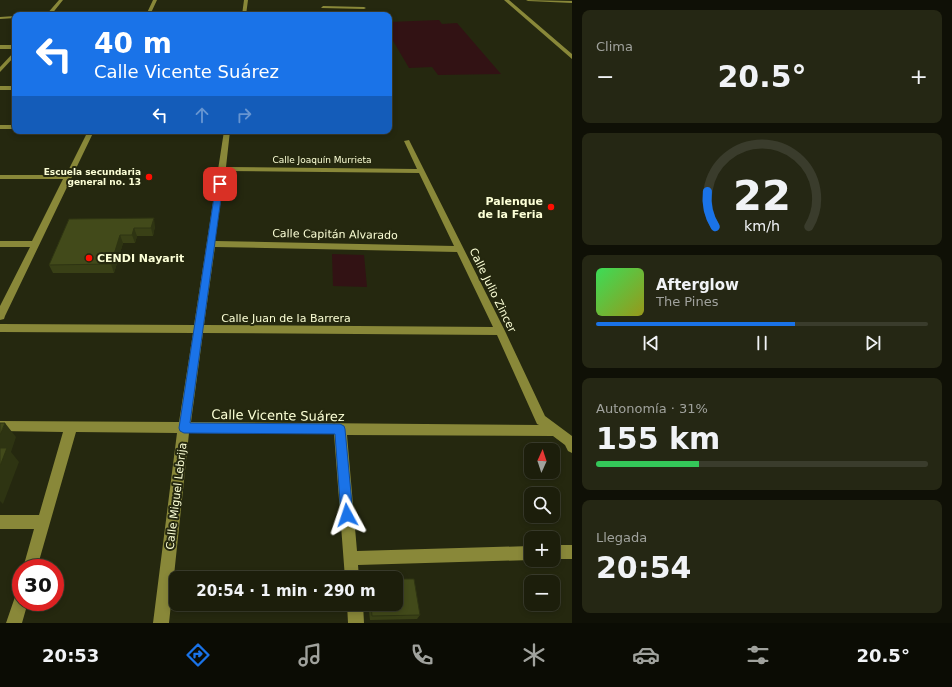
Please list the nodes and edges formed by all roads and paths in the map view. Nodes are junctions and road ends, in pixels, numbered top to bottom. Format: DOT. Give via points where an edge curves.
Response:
graph roads {
  1 [pos="61,0"];
  2 [pos="156,0"];
  3 [pos="246,0"];
  4 [pos="506,0"];
  5 [pos="528,0"];
  6 [pos="572,2"];
  7 [pos="323,7"];
  8 [pos="337,7"];
  9 [pos="364,8"];
  10 [pos="51,12"];
  11 [pos="150,12"];
  12 [pos="244,12"];
  13 [pos="340,12"];
  14 [pos="12,17"];
  15 [pos="0,18"];
  16 [pos="0,47"];
  17 [pos="12,47"];
  18 [pos="12,56"];
  19 [pos="572,56"];
  20 [pos="0,70"];
  21 [pos="0,88"];
  22 [pos="12,88"];
  23 [pos="0,127"];
  24 [pos="12,127"];
  25 [pos="90,134"];
  26 [pos="227,134"];
  27 [pos="407,141"];
  28 [pos="222,170"];
  29 [pos="421,171"];
  30 [pos="0,177"];
  31 [pos="68,177"];
  32 [pos="0,244"];
  33 [pos="35,244"];
  34 [pos="211,244"];
  35 [pos="459,249"];
  36 [pos="0,316"];
  37 [pos="0,328"];
  38 [pos="198,330"];
  39 [pos="500,331"];
  40 [pos="0,426"];
  41 [pos="71,427"];
  42 [pos="184,428"];
  43 [pos="340,429"];
  44 [pos="556,431"];
  45 [pos="570,444"];
  46 [pos="0,522"];
  47 [pos="43,522"];
  48 [pos="560,552"];
  49 [pos="572,552"];
  50 [pos="524,553"];
  51 [pos="350,558"];
  52 [pos="33,559"];
  53 [pos="351,571"];
  54 [pos="18,611"];
  55 [pos="355,611"];
  56 [pos="14,623"];
  57 [pos="161,623"];
  58 [pos="356,623"];
  1 -- 10 [label="street"];
  2 -- 11 [label="street"];
  3 -- 12 [label="street"];
  4 -- 19 [label="street"];
  5 -- 6 [label="street"];
  7 -- 8 [label="street"];
  8 -- 9 [label="street"];
  8 -- 13 [label="street"];
  14 -- 15 [label="street"];
  16 -- 17 [label="street"];
  18 -- 20 [label="street"];
  21 -- 22 [label="street"];
  23 -- 24 [label="street"];
  25 -- 31 [label="street"];
  26 -- 28 [label="street, Calle Miguel Lebrija"];
  27 -- 29 [label="street, Calle Julio Zincer"];
  28 -- 29 [label="street, Calle Joaquín Murrieta"];
  28 -- 34 [label="street, Calle Miguel Lebrija"];
  29 -- 35 [label="street, Calle Julio Zincer"];
  30 -- 31 [label="street"];
  31 -- 33 [label="street"];
  32 -- 33 [label="street"];
  33 -- 36 [label="street"];
  34 -- 35 [label="street, Calle Capitán Alvarado"];
  34 -- 38 [label="street, Calle Miguel Lebrija"];
  35 -- 39 [label="street, Calle Julio Zincer"];
  37 -- 38 [label="street, Calle Juan de la Barrera"];
  38 -- 39 [label="street, Calle Juan de la Barrera"];
  38 -- 42 [label="street, Calle Miguel Lebrija"];
  39 -- 44 [label="street, Calle Julio Zincer" via="541,420"];
  40 -- 41 [label="street, Calle Vicente Suárez"];
  41 -- 42 [label="street, Calle Vicente Suárez"];
  41 -- 47 [label="street"];
  42 -- 43 [label="street, Calle Vicente Suárez"];
  42 -- 57 [label="street, Calle Miguel Lebrija"];
  43 -- 44 [label="street, Calle Vicente Suárez"];
  43 -- 51 [label="street"];
  44 -- 45 [label="street, Calle Julio Zincer"];
  46 -- 47 [label="street"];
  47 -- 52 [label="street"];
  48 -- 49 [label="street"];
  50 -- 51 [label="street"];
  51 -- 53 [label="street"];
  54 -- 56 [label="street"];
  55 -- 58 [label="street"];
}
